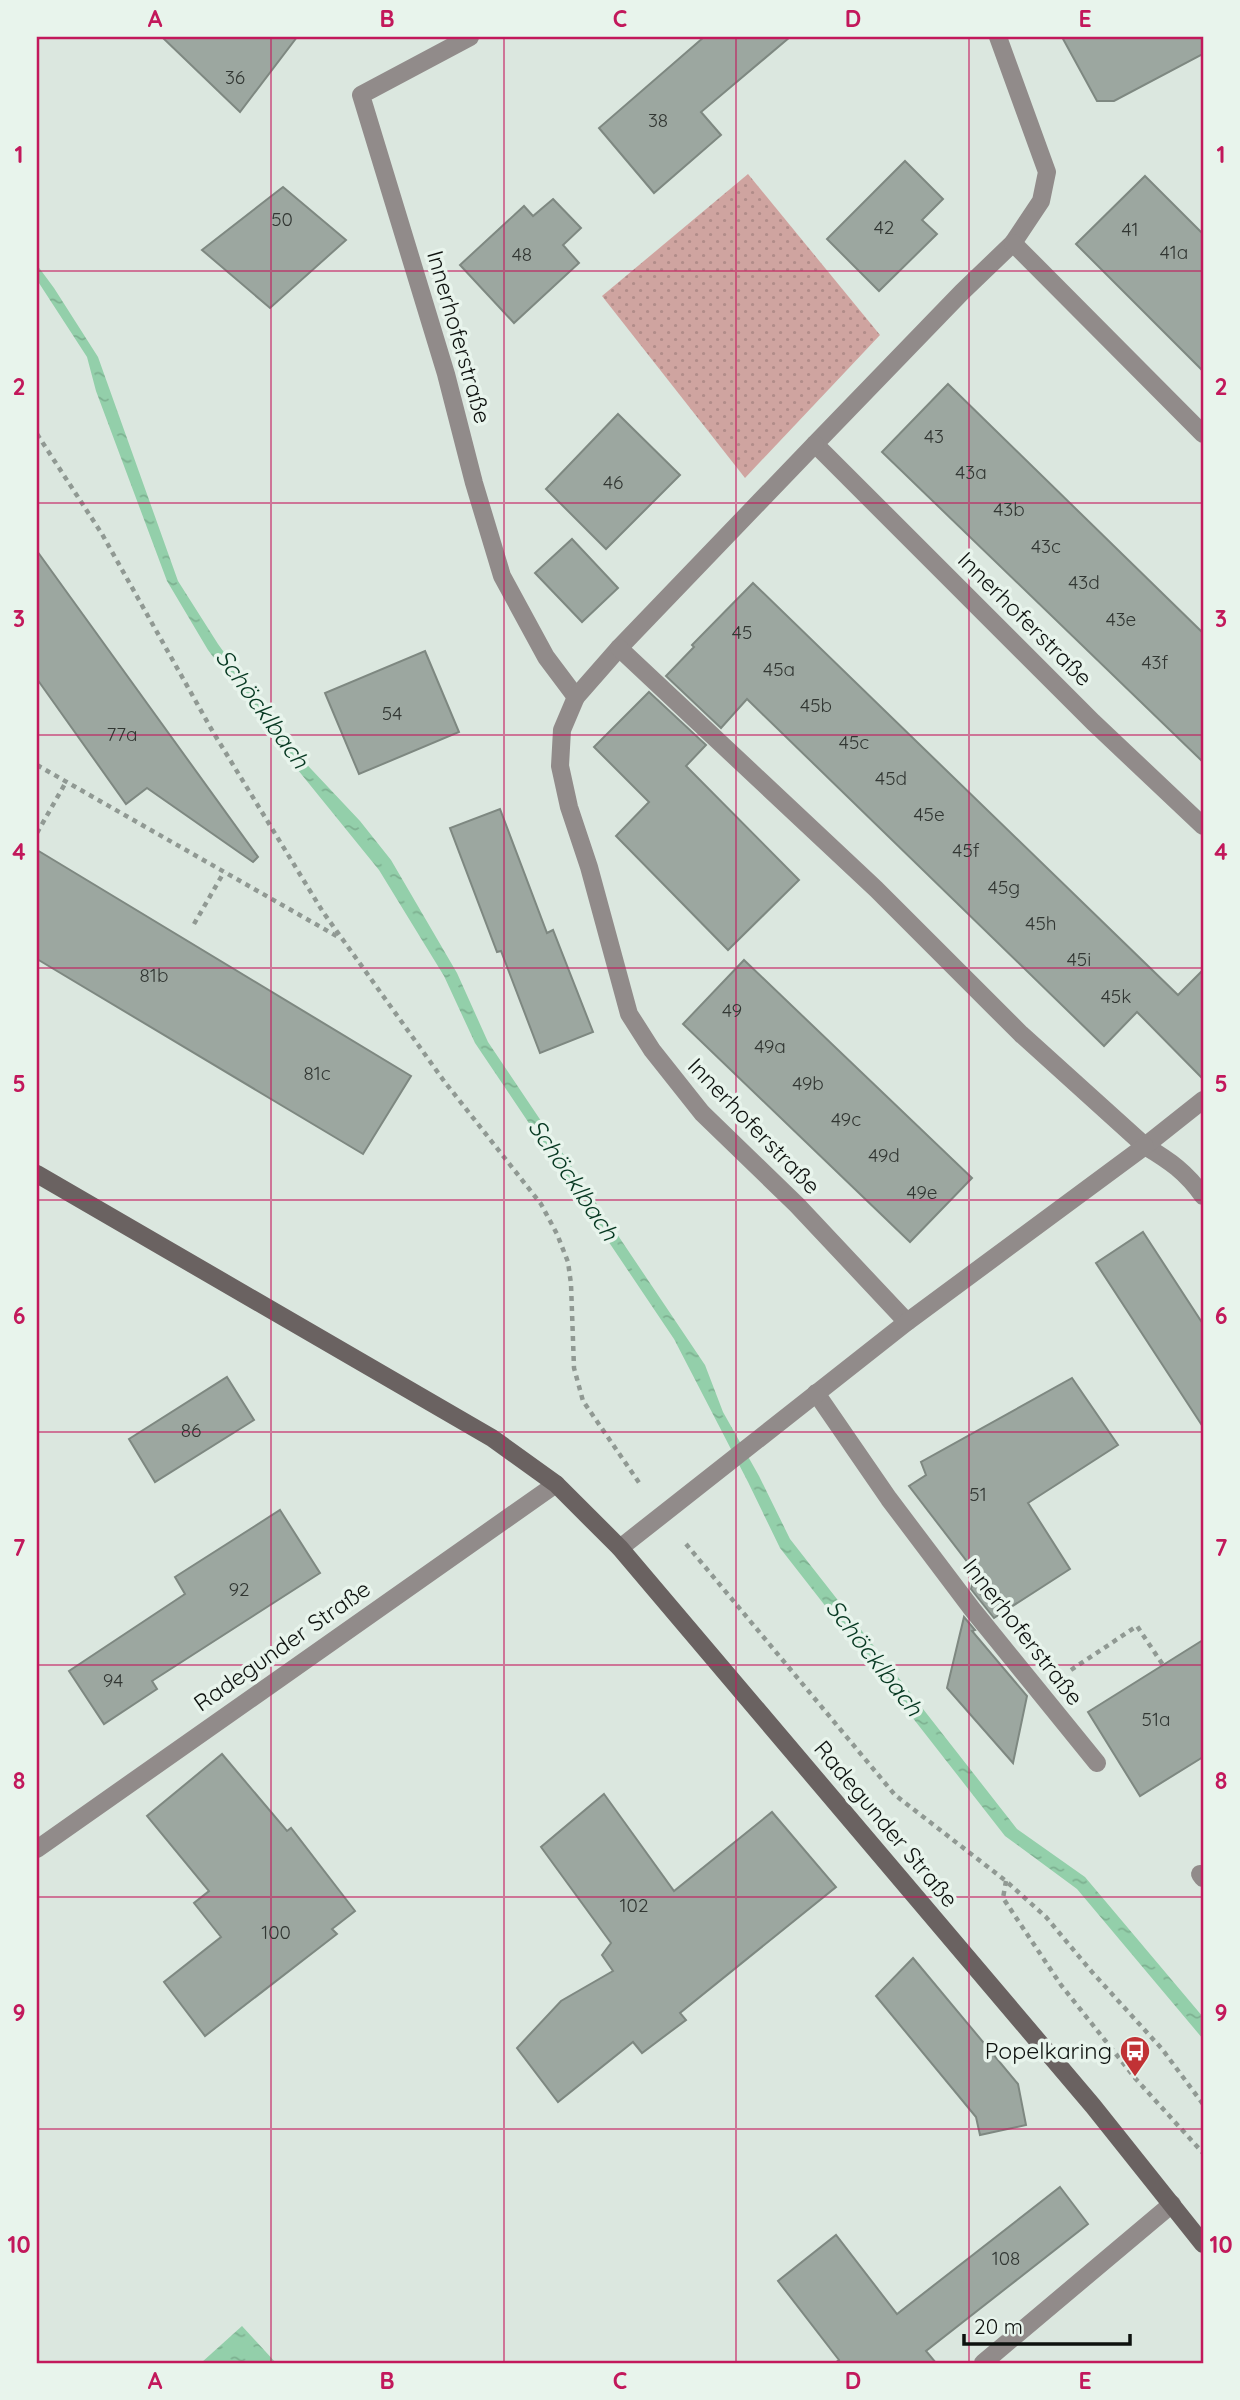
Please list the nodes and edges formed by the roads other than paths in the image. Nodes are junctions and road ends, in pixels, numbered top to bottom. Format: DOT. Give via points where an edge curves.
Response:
graph roads {
  1 [pos="470,37"];
  2 [pos="998,37"];
  3 [pos="1013,243"];
  4 [pos="1203,433"];
  5 [pos="815,444"];
  6 [pos="619,648"];
  7 [pos="576,697"];
  8 [pos="1203,826"];
  9 [pos="1203,1100"];
  10 [pos="1145,1146"];
  11 [pos="37,1174"];
  12 [pos="1203,1196"];
  13 [pos="907,1322"];
  14 [pos="816,1393"];
  15 [pos="556,1484"];
  16 [pos="620,1548"];
  17 [pos="1097,1763"];
  18 [pos="37,1849"];
  19 [pos="1172,2204"];
  20 [pos="1203,2244"];
  21 [pos="983,2363"];
  1 -- 7 [label="street, Innerhoferstraße" via="361,94 502,576 546,657"];
  2 -- 3 [label="street, Innerhoferstraße" via="1047,172 1041,201"];
  3 -- 4 [label="street"];
  3 -- 5 [label="street, Innerhoferstraße"];
  5 -- 6 [label="street, Innerhoferstraße"];
  5 -- 8 [label="street, Innerhoferstraße"];
  6 -- 7 [label="street, Innerhoferstraße"];
  6 -- 10 [label="street" via="866,880 1021,1034"];
  7 -- 13 [label="street, Innerhoferstraße" via="562,730 560,766 629,1014 667,1072 702,1113"];
  9 -- 10 [label="street"];
  10 -- 12 [label="street" via="1189,1177"];
  10 -- 13 [label="street"];
  11 -- 15 [label="main road, Radegunder Straße" via="492,1438"];
  13 -- 14 [label="street"];
  14 -- 16 [label="street"];
  14 -- 17 [label="street, Innerhoferstraße" via="972,1609"];
  15 -- 16 [label="main road, Radegunder Straße"];
  15 -- 18 [label="street, Radegunder Straße"];
  16 -- 19 [label="main road, Radegunder Straße"];
  19 -- 20 [label="main road, Radegunder Straße"];
  19 -- 21 [label="street"];
}
